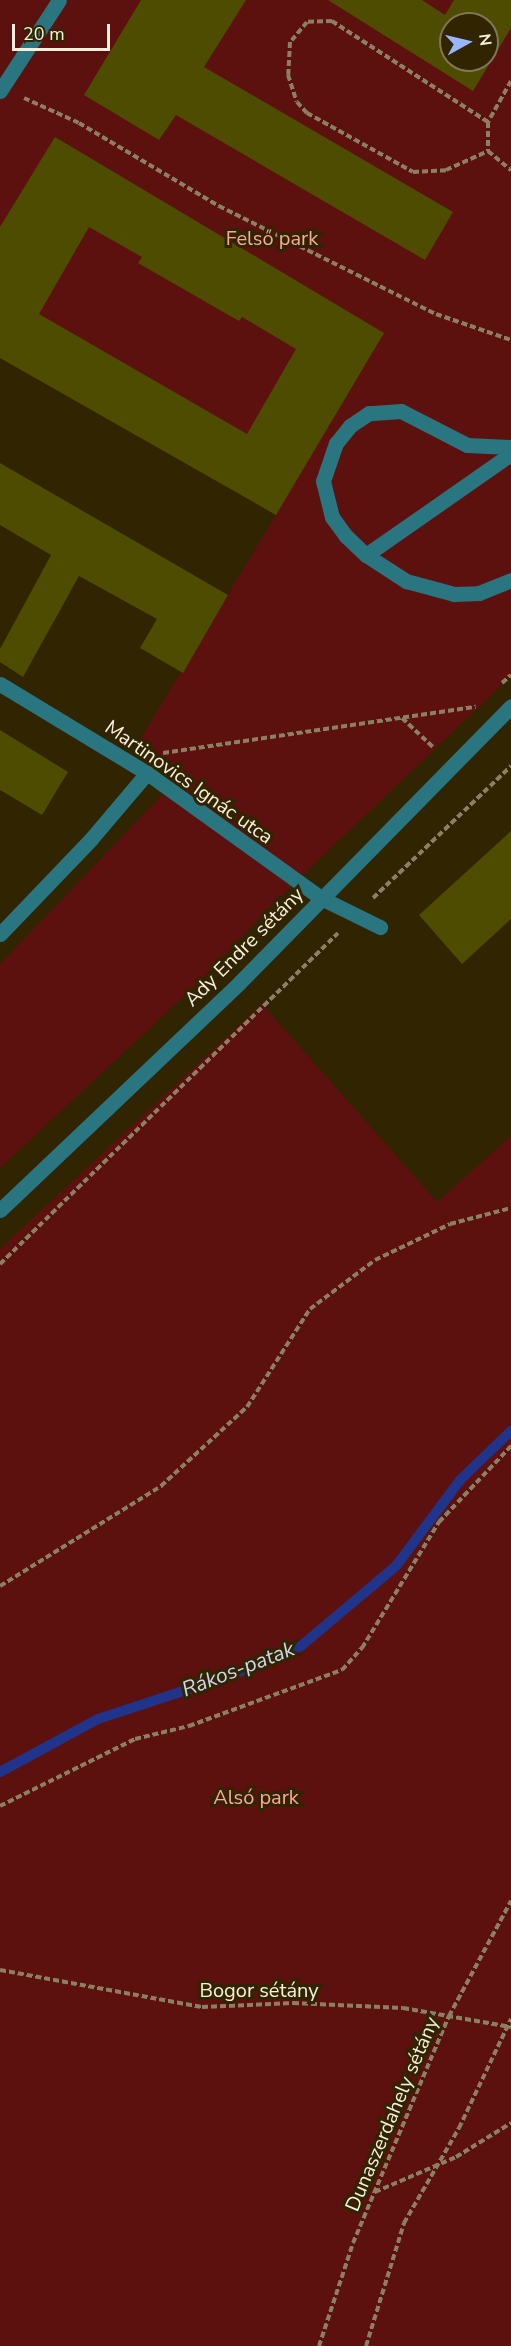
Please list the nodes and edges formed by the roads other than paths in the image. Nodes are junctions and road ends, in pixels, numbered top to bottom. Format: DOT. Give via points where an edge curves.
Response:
graph roads {
  1 [pos="59,0"];
  2 [pos="1,89"];
  3 [pos="511,447"];
  4 [pos="511,454"];
  5 [pos="366,555"];
  6 [pos="511,580"];
  7 [pos="0,684"];
  8 [pos="511,706"];
  9 [pos="147,773"];
  10 [pos="321,898"];
  11 [pos="380,927"];
  12 [pos="0,934"];
  13 [pos="0,1210"];
  1 -- 2 [label="street"];
  3 -- 5 [label="street" via="467,444 401,411 369,412 350,426 327,461 325,498 332,517"];
  4 -- 5 [label="street"];
  5 -- 6 [label="street" via="406,581 454,594 479,593"];
  7 -- 9 [label="street, Martinovics Ignác utca"];
  8 -- 10 [label="street, Ady Endre sétány"];
  9 -- 10 [label="street, Martinovics Ignác utca"];
  9 -- 12 [label="street" via="92,839"];
  10 -- 11 [label="street, Martinovics Ignác utca"];
  10 -- 13 [label="street, Ady Endre sétány" via="231,992"];
}
